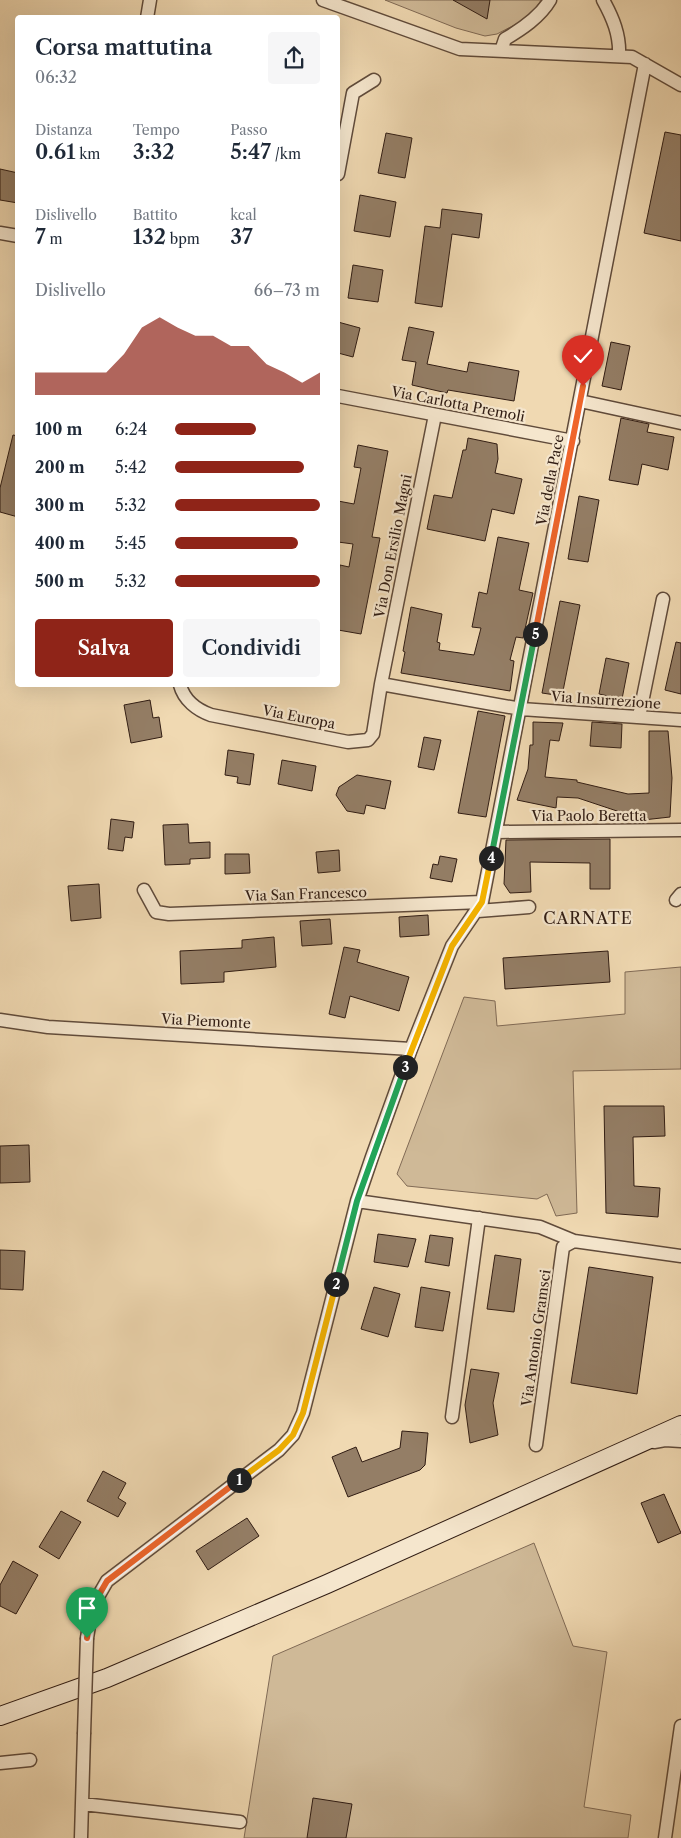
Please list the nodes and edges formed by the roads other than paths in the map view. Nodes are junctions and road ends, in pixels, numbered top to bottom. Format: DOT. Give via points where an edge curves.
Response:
graph roads {
  1 [pos="150,0"];
  2 [pos="323,0"];
  3 [pos="550,0"];
  4 [pos="603,0"];
  5 [pos="148,15"];
  6 [pos="501,51"];
  7 [pos="619,55"];
  8 [pos="645,64"];
  9 [pos="374,80"];
  10 [pos="681,85"];
  11 [pos="340,163"];
  12 [pos="0,233"];
  13 [pos="15,236"];
  14 [pos="340,396"];
  15 [pos="580,401"];
  16 [pos="435,415"];
  17 [pos="681,423"];
  18 [pos="573,441"];
  19 [pos="663,599"];
  20 [pos="381,684"];
  21 [pos="181,687"];
  22 [pos="521,709"];
  23 [pos="640,717"];
  24 [pos="681,720"];
  25 [pos="681,727"];
  26 [pos="681,830"];
  27 [pos="497,832"];
  28 [pos="144,890"];
  29 [pos="480,906"];
  30 [pos="529,907"];
  31 [pos="0,1020"];
  32 [pos="411,1049"];
  33 [pos="357,1201"];
  34 [pos="479,1218"];
  35 [pos="574,1242"];
  36 [pos="681,1256"];
  37 [pos="452,1417"];
  38 [pos="681,1425"];
  39 [pos="681,1441"];
  40 [pos="642,1444"];
  41 [pos="536,1445"];
  42 [pos="0,1716"];
  43 [pos="681,1726"];
  44 [pos="30,1760"];
  45 [pos="0,1763"];
  46 [pos="678,1770"];
  47 [pos="83,1804"];
  48 [pos="240,1822"];
  49 [pos="82,1838"];
  50 [pos="665,1838"];
  1 -- 5 [label="street"];
  2 -- 6 [label="street" via="460,49"];
  3 -- 6 [label="street" via="539,14 504,39"];
  4 -- 7 [label="street" via="620,40"];
  6 -- 7 [label="street"];
  7 -- 8 [label="street"];
  8 -- 10 [label="street"];
  8 -- 15 [label="street, Via della Pace"];
  9 -- 11 [label="street" via="353,93"];
  12 -- 13 [label="street"];
  14 -- 16 [label="street, Via Carlotta Premoli"];
  15 -- 17 [label="street"];
  15 -- 18 [label="street, Via della Pace"];
  16 -- 18 [label="street, Via Carlotta Premoli"];
  16 -- 20 [label="street, Via Don Ersilio Magni"];
  18 -- 22 [label="street, Via della Pace"];
  19 -- 23 [label="street"];
  20 -- 21 [label="street, Via Europa" via="373,734 368,740 356,742 211,716 186,698"];
  20 -- 22 [label="street, Via Insurrezione"];
  22 -- 23 [label="street, Via Insurrezione"];
  22 -- 27 [label="street, Via della Pace"];
  23 -- 24 [label="street, Via Insurrezione"];
  24 -- 25 [label="street"];
  26 -- 27 [label="street, Via Paolo Beretta"];
  27 -- 29 [label="street, Via della Pace"];
  28 -- 29 [label="street, Via San Francesco" via="156,912 169,914"];
  29 -- 30 [label="street"];
  29 -- 32 [label="street" via="452,946"];
  31 -- 32 [label="street, Via Piemonte" via="48,1027"];
  32 -- 33 [label="street"];
  33 -- 34 [label="street"];
  33 -- 47 [label="street, bridge" via="303,1413 293,1435 279,1450 107,1581 92,1607 87,1638"];
  34 -- 35 [label="street" via="540,1227"];
  34 -- 37 [label="street"];
  35 -- 36 [label="street"];
  35 -- 41 [label="street, Via Antonio Gramsci" via="563,1247"];
  38 -- 40 [label="main road"];
  39 -- 40 [label="street"];
  40 -- 42 [label="main road" via="107,1678"];
  43 -- 46 [label="street"];
  44 -- 45 [label="street"];
  46 -- 50 [label="street"];
  47 -- 48 [label="street"];
  47 -- 49 [label="street"];
}
